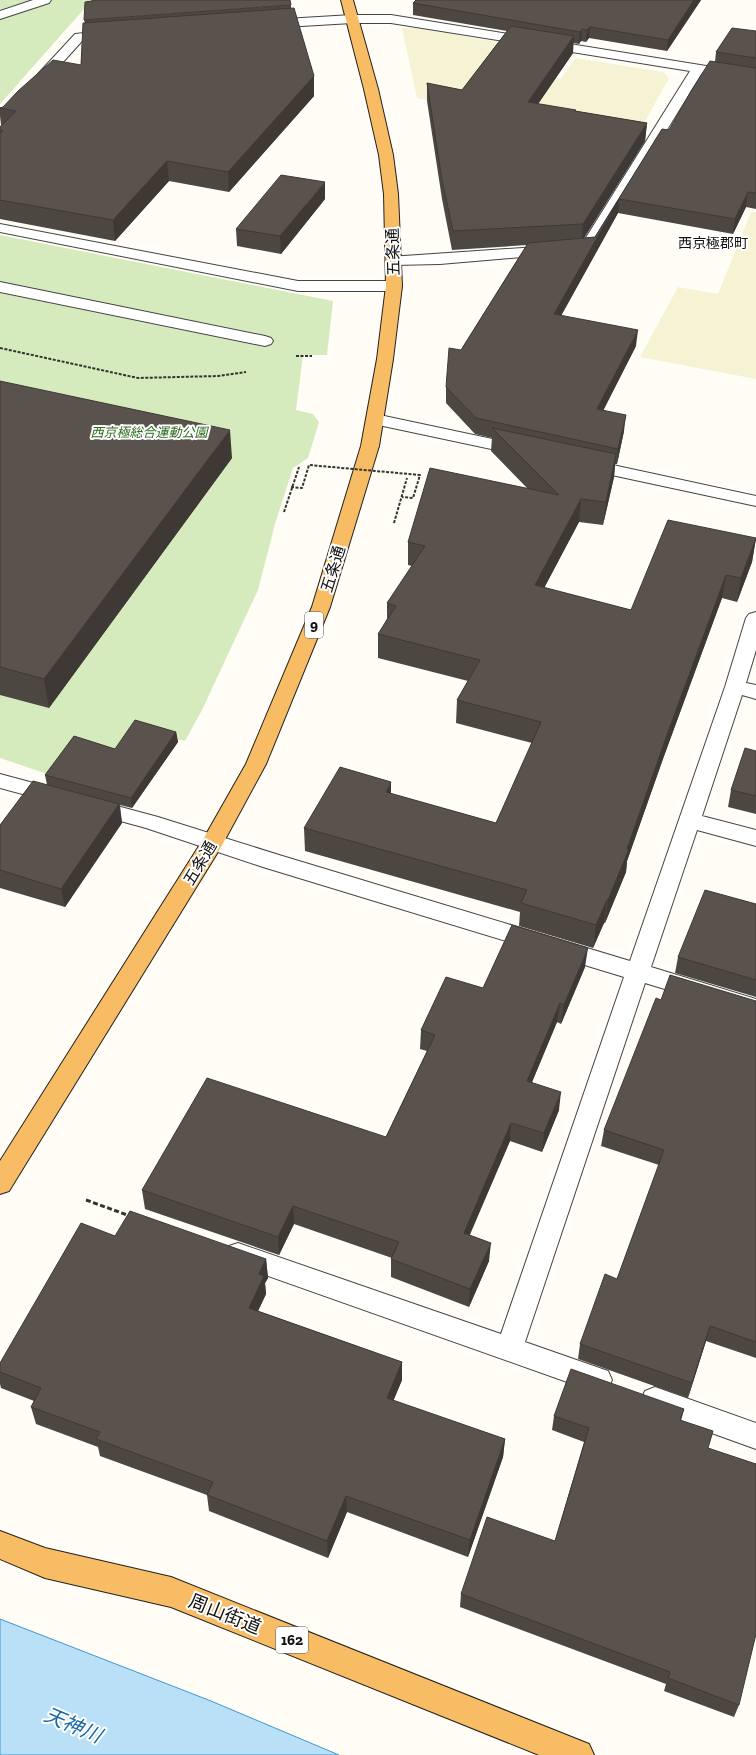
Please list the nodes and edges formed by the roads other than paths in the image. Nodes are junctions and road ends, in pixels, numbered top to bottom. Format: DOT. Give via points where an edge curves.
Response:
graph roads {
  1 [pos="45,0"];
  2 [pos="347,0"];
  3 [pos="0,15"];
  4 [pos="352,19"];
  5 [pos="258,24"];
  6 [pos="126,33"];
  7 [pos="698,69"];
  8 [pos="756,78"];
  9 [pos="0,123"];
  10 [pos="0,228"];
  11 [pos="394,260"];
  12 [pos="394,286"];
  13 [pos="0,287"];
  14 [pos="266,341"];
  15 [pos="375,419"];
  16 [pos="537,454"];
  17 [pos="568,460"];
  18 [pos="756,500"];
  19 [pos="756,618"];
  20 [pos="745,689"];
  21 [pos="0,781"];
  22 [pos="689,820"];
  23 [pos="756,838"];
  24 [pos="213,842"];
  25 [pos="638,972"];
  26 [pos="756,1008"];
  27 [pos="0,1183"];
  28 [pos="219,1248"];
  29 [pos="509,1349"];
  30 [pos="756,1436"];
  31 [pos="0,1545"];
  32 [pos="578,1755"];
  1 -- 3 [label="street"];
  2 -- 4 [label="highway, 五条通 / 9"];
  4 -- 5 [label="street"];
  4 -- 7 [label="street" via="419,23"];
  4 -- 11 [label="highway, 五条通 / 9" via="386,155 391,194"];
  6 -- 9 [label="street" via="79,37"];
  7 -- 8 [label="street"];
  7 -- 11 [label="street" via="587,248"];
  10 -- 12 [label="street" via="298,286"];
  11 -- 12 [label="highway, 五条通 / 9"];
  12 -- 15 [label="highway, 五条通 / 9"];
  13 -- 14 [label="street"];
  15 -- 16 [label="street"];
  15 -- 24 [label="highway, 五条通 / 9" via="370,446 321,607 256,764"];
  17 -- 18 [label="street"];
  19 -- 20 [label="street"];
  20 -- 22 [label="street"];
  21 -- 24 [label="street"];
  22 -- 23 [label="street"];
  22 -- 25 [label="street"];
  24 -- 25 [label="street"];
  24 -- 27 [label="highway, 五条通 / 9"];
  25 -- 26 [label="street"];
  25 -- 29 [label="street"];
  28 -- 29 [label="street"];
  29 -- 30 [label="street"];
  31 -- 32 [label="highway, 周山街道 / 162" via="45,1563 171,1592"];
}
